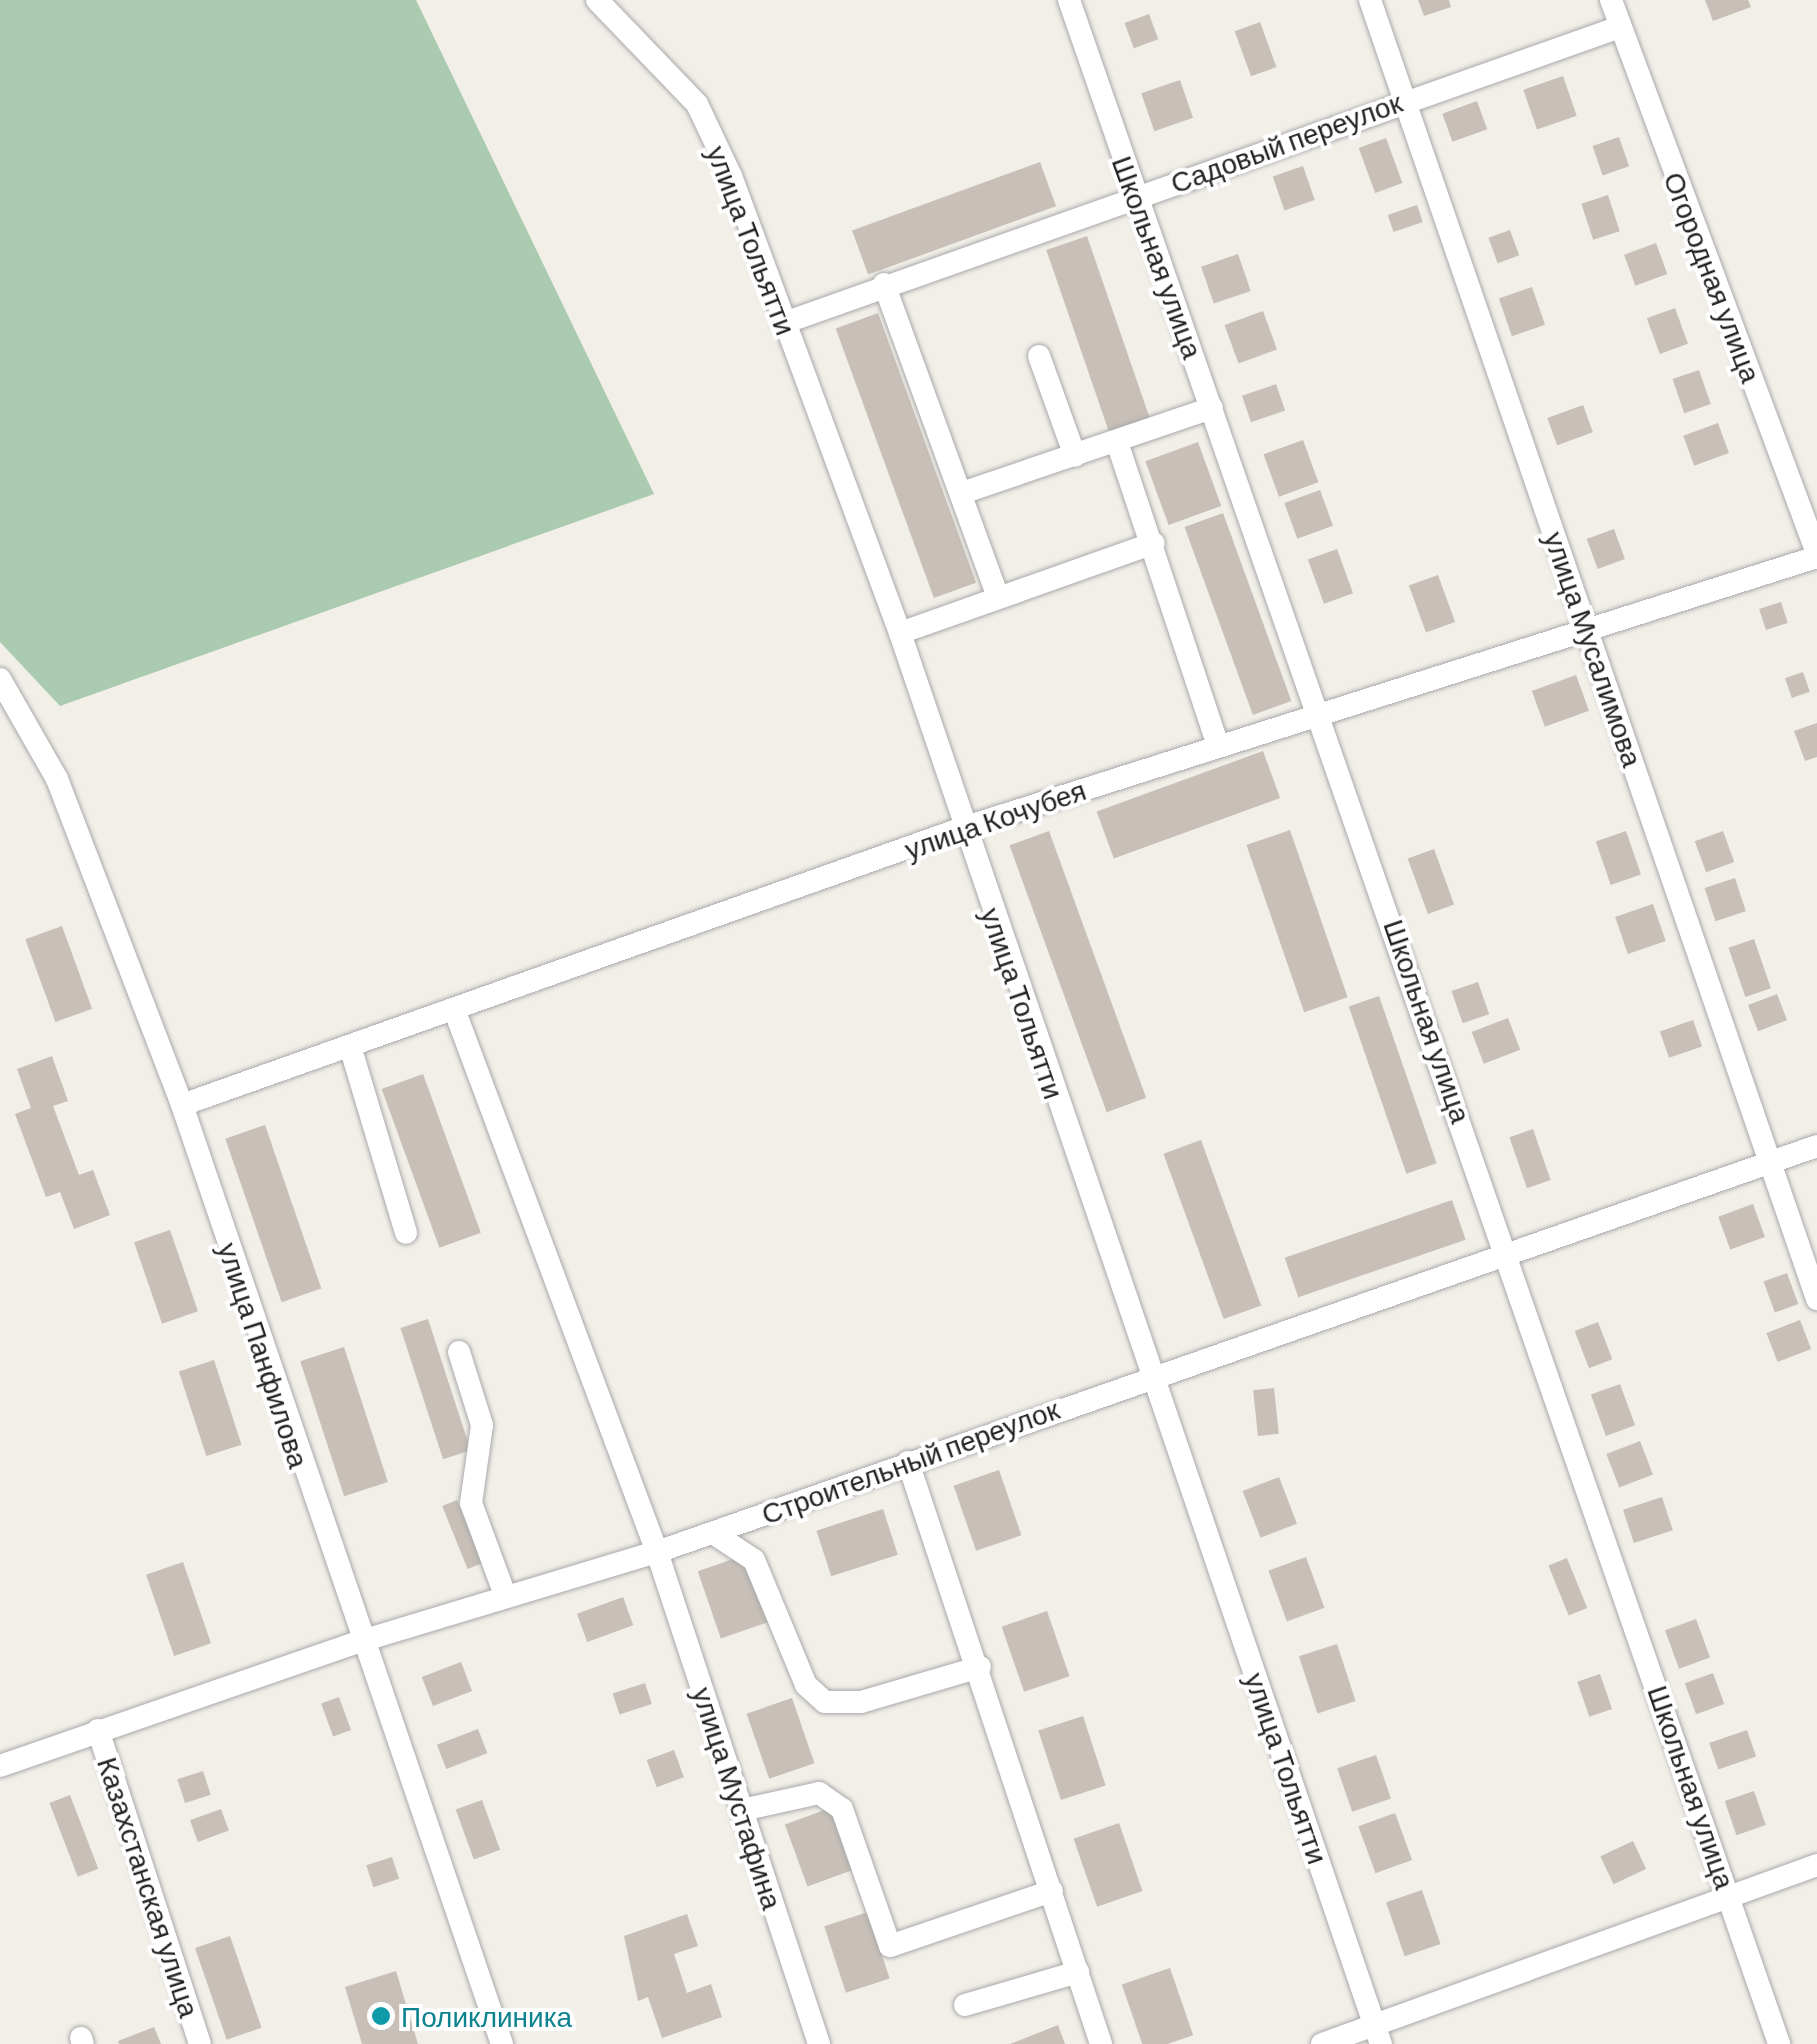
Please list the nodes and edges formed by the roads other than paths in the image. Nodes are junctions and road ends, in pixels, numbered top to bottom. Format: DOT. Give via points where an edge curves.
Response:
graph roads {
  1 [pos="597,0"];
  2 [pos="1069,0"];
  3 [pos="1370,0"];
  4 [pos="1610,0"];
  5 [pos="1620,27"];
  6 [pos="1404,100"];
  7 [pos="1136,196"];
  8 [pos="884,284"];
  9 [pos="784,323"];
  10 [pos="1038,356"];
  11 [pos="1212,408"];
  12 [pos="1117,442"];
  13 [pos="1075,456"];
  14 [pos="962,493"];
  15 [pos="1154,543"];
  16 [pos="1817,555"];
  17 [pos="998,598"];
  18 [pos="1586,623"];
  19 [pos="900,633"];
  20 [pos="0,679"];
  21 [pos="1322,711"];
  22 [pos="1218,745"];
  23 [pos="963,828"];
  24 [pos="454,1008"];
  25 [pos="350,1046"];
  26 [pos="182,1106"];
  27 [pos="1817,1146"];
  28 [pos="1767,1161"];
  29 [pos="406,1233"];
  30 [pos="1506,1249"];
  31 [pos="1817,1299"];
  32 [pos="460,1352"];
  33 [pos="1152,1374"];
  34 [pos="908,1462"];
  35 [pos="712,1532"];
  36 [pos="657,1552"];
  37 [pos="505,1595"];
  38 [pos="358,1642"];
  39 [pos="980,1667"];
  40 [pos="98,1730"];
  41 [pos="0,1766"];
  42 [pos="742,1810"];
  43 [pos="1817,1865"];
  44 [pos="1052,1891"];
  45 [pos="1730,1897"];
  46 [pos="1078,1972"];
  47 [pos="965,2005"];
  48 [pos="1378,2034"];
  49 [pos="200,2044"];
  50 [pos="502,2044"];
  51 [pos="819,2044"];
  52 [pos="1101,2044"];
  53 [pos="1322,2044"];
  54 [pos="1780,2044"];
  1 -- 9 [label="street, улица Тольятти" via="697,104"];
  2 -- 7 [label="street, Школьная улица"];
  3 -- 6 [label="street, улица Мусалимова"];
  4 -- 5 [label="street, Огородная улица"];
  5 -- 6 [label="street, Садовый переулок"];
  5 -- 16 [label="street, Огородная улица"];
  6 -- 7 [label="street, Садовый переулок"];
  6 -- 18 [label="street, улица Мусалимова"];
  7 -- 8 [label="street, Садовый переулок"];
  7 -- 11 [label="street, Школьная улица"];
  8 -- 9 [label="street, Садовый переулок"];
  8 -- 14 [label="street"];
  9 -- 19 [label="street, улица Тольятти"];
  10 -- 13 [label="street"];
  11 -- 12 [label="street"];
  11 -- 21 [label="street, Школьная улица"];
  12 -- 13 [label="street"];
  12 -- 15 [label="street"];
  13 -- 14 [label="street"];
  14 -- 17 [label="street"];
  15 -- 17 [label="street"];
  15 -- 22 [label="street"];
  16 -- 18 [label="street, улица Кочубея"];
  17 -- 19 [label="street"];
  18 -- 21 [label="street, улица Кочубея"];
  18 -- 28 [label="street, улица Мусалимова"];
  19 -- 23 [label="street, улица Тольятти"];
  20 -- 26 [label="street, улица Панфилова" via="57,778"];
  21 -- 22 [label="street, улица Кочубея"];
  21 -- 30 [label="street, Школьная улица"];
  22 -- 23 [label="street, улица Кочубея"];
  23 -- 24 [label="street, улица Кочубея"];
  23 -- 33 [label="street, улица Тольятти"];
  24 -- 25 [label="street, улица Кочубея"];
  24 -- 36 [label="street, улица Мустафина"];
  25 -- 26 [label="street, улица Кочубея"];
  25 -- 29 [label="street"];
  26 -- 38 [label="street, улица Панфилова"];
  27 -- 28 [label="street, Строительный переулок"];
  28 -- 30 [label="street, Строительный переулок"];
  28 -- 31 [label="street, улица Мусалимова"];
  30 -- 33 [label="street, Строительный переулок"];
  30 -- 45 [label="street, Школьная улица"];
  32 -- 37 [label="street" via="482,1425 471,1503"];
  33 -- 34 [label="street, Строительный переулок"];
  33 -- 48 [label="street, улица Тольятти"];
  34 -- 35 [label="street, Строительный переулок"];
  34 -- 39 [label="street"];
  35 -- 36 [label="street, Строительный переулок"];
  35 -- 39 [label="street" via="754,1560 806,1685 824,1702 860,1702"];
  36 -- 37 [label="street, Строительный переулок"];
  36 -- 42 [label="street, улица Мустафина"];
  37 -- 38 [label="street, Строительный переулок"];
  38 -- 40 [label="street, Строительный переулок"];
  38 -- 50 [label="street, улица Панфилова"];
  39 -- 44 [label="street"];
  40 -- 41 [label="street, Строительный переулок"];
  40 -- 49 [label="street, Казахстанская улица"];
  42 -- 44 [label="street" via="819,1793 842,1809 890,1946"];
  42 -- 51 [label="street, улица Мустафина"];
  43 -- 45 [label="street"];
  44 -- 46 [label="street"];
  45 -- 48 [label="street"];
  45 -- 54 [label="street, Школьная улица"];
  46 -- 47 [label="street"];
  46 -- 52 [label="street"];
  48 -- 53 [label="street"];
}
